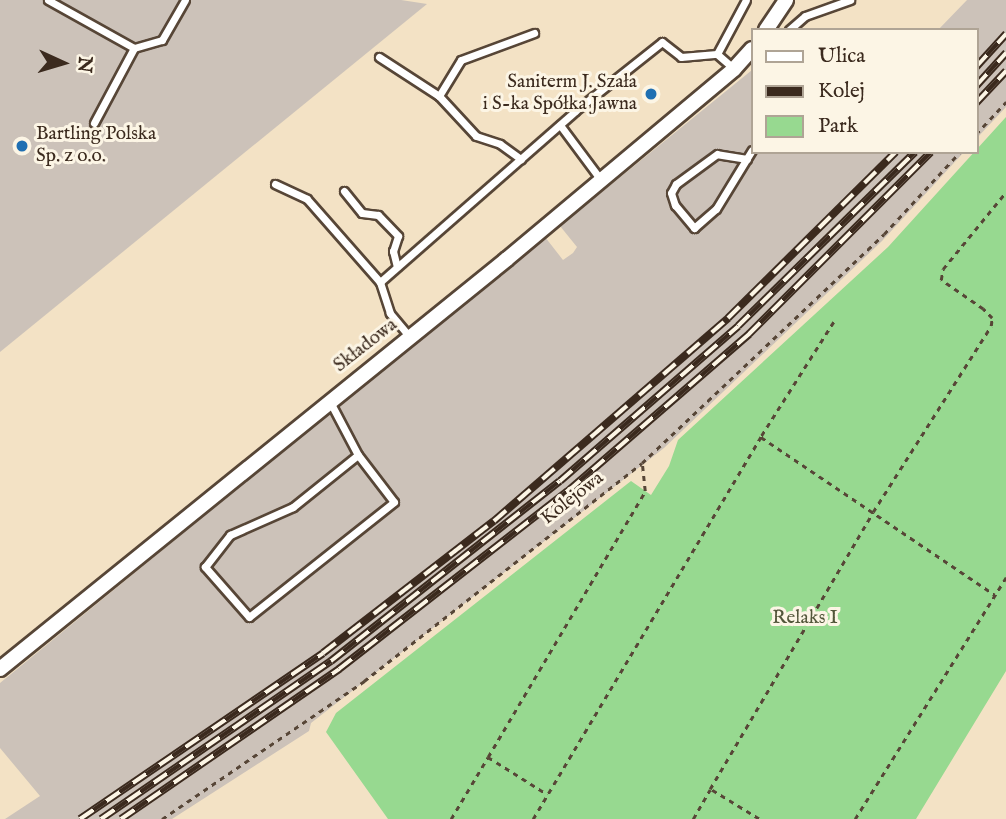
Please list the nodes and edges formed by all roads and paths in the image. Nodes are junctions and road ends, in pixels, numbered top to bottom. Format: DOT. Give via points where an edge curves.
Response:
graph roads {
  1 [pos="48,0"];
  2 [pos="185,0"];
  3 [pos="746,0"];
  4 [pos="786,0"];
  5 [pos="850,0"];
  6 [pos="772,28"];
  7 [pos="791,28"];
  8 [pos="534,33"];
  9 [pos="134,48"];
  10 [pos="750,51"];
  11 [pos="717,54"];
  12 [pos="379,57"];
  13 [pos="734,69"];
  14 [pos="439,96"];
  15 [pos="1006,102"];
  16 [pos="94,123"];
  17 [pos="560,125"];
  18 [pos="978,132"];
  19 [pos="750,154"];
  20 [pos="958,154"];
  21 [pos="521,159"];
  22 [pos="747,159"];
  23 [pos="601,180"];
  24 [pos="275,184"];
  25 [pos="344,191"];
  26 [pos="1006,192"];
  27 [pos="397,267"];
  28 [pos="380,282"];
  29 [pos="835,322"];
  30 [pos="409,336"];
  31 [pos="329,400"];
  32 [pos="761,437"];
  33 [pos="358,455"];
  34 [pos="642,463"];
  35 [pos="873,512"];
  36 [pos="1006,577"];
  37 [pos="995,595"];
  38 [pos="0,669"];
  39 [pos="488,757"];
  40 [pos="710,789"];
  41 [pos="547,794"];
  42 [pos="162,819"];
  43 [pos="451,819"];
  44 [pos="533,819"];
  45 [pos="693,819"];
  46 [pos="759,819"];
  47 [pos="855,819"];
  1 -- 9 [label="lane"];
  2 -- 9 [label="lane" via="162,40"];
  3 -- 11 [label="lane"];
  4 -- 6 [label="street"];
  5 -- 7 [label="lane" via="805,16"];
  8 -- 14 [label="lane" via="461,60"];
  9 -- 16 [label="lane"];
  10 -- 13 [label="street, Składowa"];
  11 -- 13 [label="lane"];
  11 -- 17 [label="lane" via="681,57 662,42"];
  12 -- 14 [label="lane"];
  13 -- 23 [label="street, Składowa"];
  14 -- 21 [label="lane" via="476,136 500,144"];
  15 -- 18 [label="path"];
  17 -- 21 [label="lane"];
  17 -- 23 [label="lane"];
  19 -- 22 [label="lane"];
  20 -- 34 [label="path, Kolejowa" via="884,234"];
  21 -- 27 [label="lane"];
  22 -- 22 [label="lane" via="717,154 676,184 671,193 675,205 694,228 716,209"];
  23 -- 30 [label="street, Składowa"];
  24 -- 28 [label="lane" via="307,199"];
  25 -- 27 [label="lane" via="362,213 378,215 398,236 393,251"];
  26 -- 35 [label="path" via="943,269 941,280 984,309 992,318 991,326"];
  27 -- 28 [label="lane"];
  28 -- 30 [label="lane" via="390,313"];
  29 -- 32 [label="path"];
  30 -- 31 [label="street, Składowa"];
  31 -- 33 [label="lane"];
  31 -- 38 [label="street, Składowa"];
  32 -- 35 [label="path"];
  32 -- 41 [label="path"];
  33 -- 33 [label="lane" via="394,502 249,617 205,567 230,535 293,507"];
  34 -- 39 [label="path" via="645,491"];
  34 -- 42 [label="path, Kolejowa" via="364,681"];
  35 -- 37 [label="path"];
  35 -- 40 [label="path"];
  36 -- 37 [label="path"];
  37 -- 47 [label="path"];
  39 -- 41 [label="path"];
  39 -- 43 [label="path"];
  40 -- 45 [label="path"];
  40 -- 46 [label="path"];
  41 -- 44 [label="path"];
}
